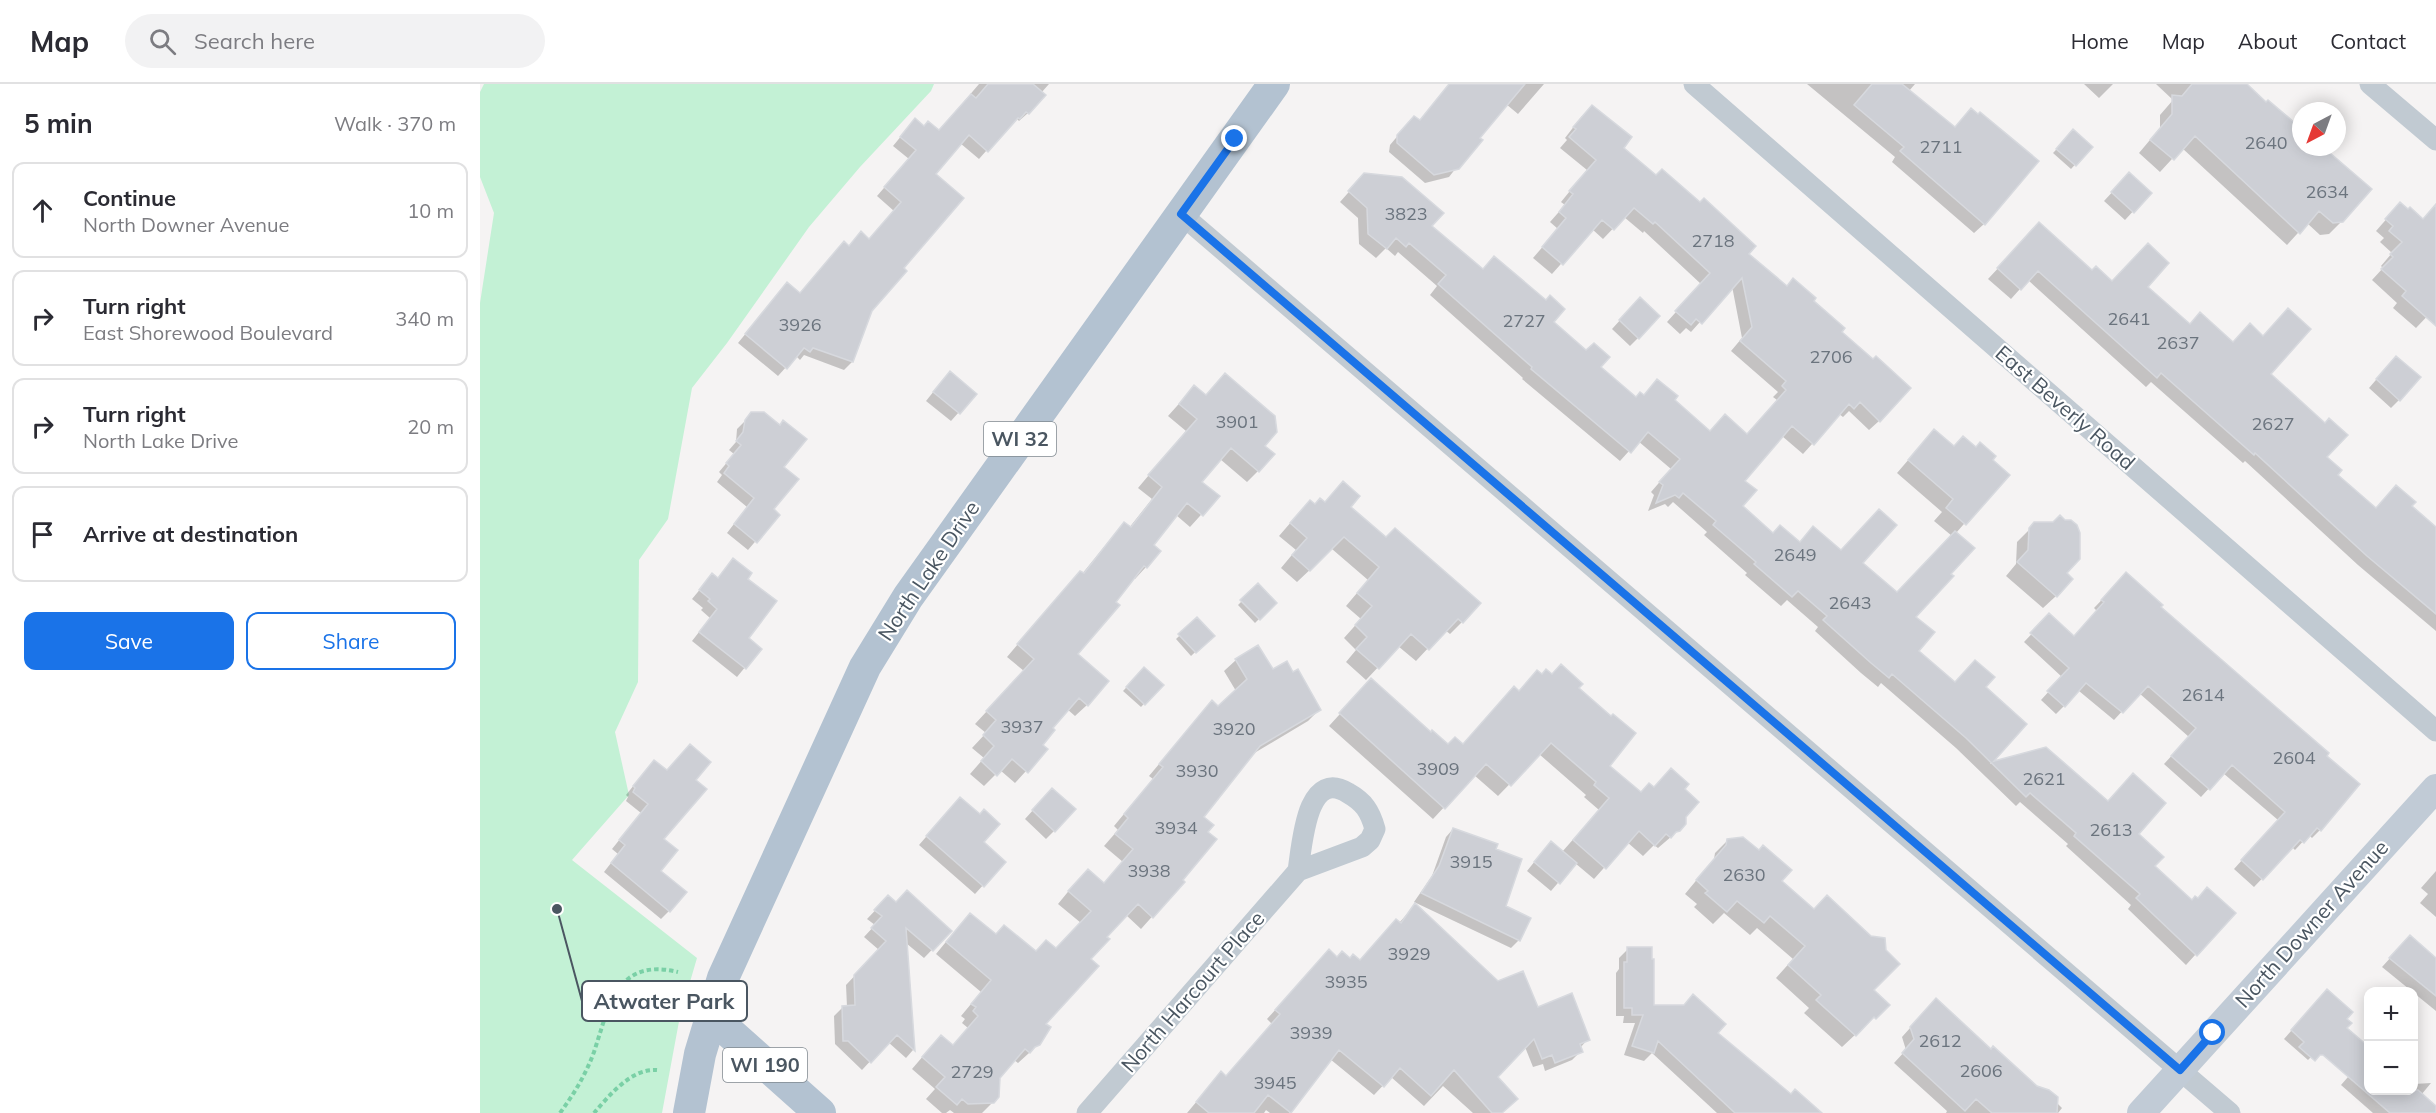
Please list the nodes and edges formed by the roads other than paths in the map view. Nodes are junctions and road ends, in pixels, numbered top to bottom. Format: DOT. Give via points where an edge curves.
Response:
graph roads {
  1 [pos="1274,84"];
  2 [pos="1694,84"];
  3 [pos="2370,84"];
  4 [pos="2393,84"];
  5 [pos="2400,109"];
  6 [pos="2436,140"];
  7 [pos="1181,214"];
  8 [pos="2436,731"];
  9 [pos="2436,788"];
  10 [pos="1299,871"];
  11 [pos="711,1016"];
  12 [pos="2180,1070"];
  13 [pos="689,1113"];
  14 [pos="820,1113"];
  15 [pos="1088,1113"];
  16 [pos="2141,1113"];
  17 [pos="2230,1113"];
  1 -- 7 [label="main road, North Lake Drive / WI 32"];
  2 -- 8 [label="street, East Beverly Road"];
  3 -- 5 [label="street"];
  4 -- 5 [label="street"];
  5 -- 6 [label="street"];
  7 -- 11 [label="main road, North Lake Drive / WI 32" via="908,597 865,667 723,978"];
  7 -- 12 [label="street"];
  9 -- 12 [label="street, North Downer Avenue"];
  10 -- 15 [label="street, North Harcourt Place"];
  11 -- 13 [label="main road, North Lake Drive / WI 32"];
  11 -- 14 [label="main road, WI 190"];
  12 -- 16 [label="street, North Downer Avenue"];
  12 -- 17 [label="street"];
}
